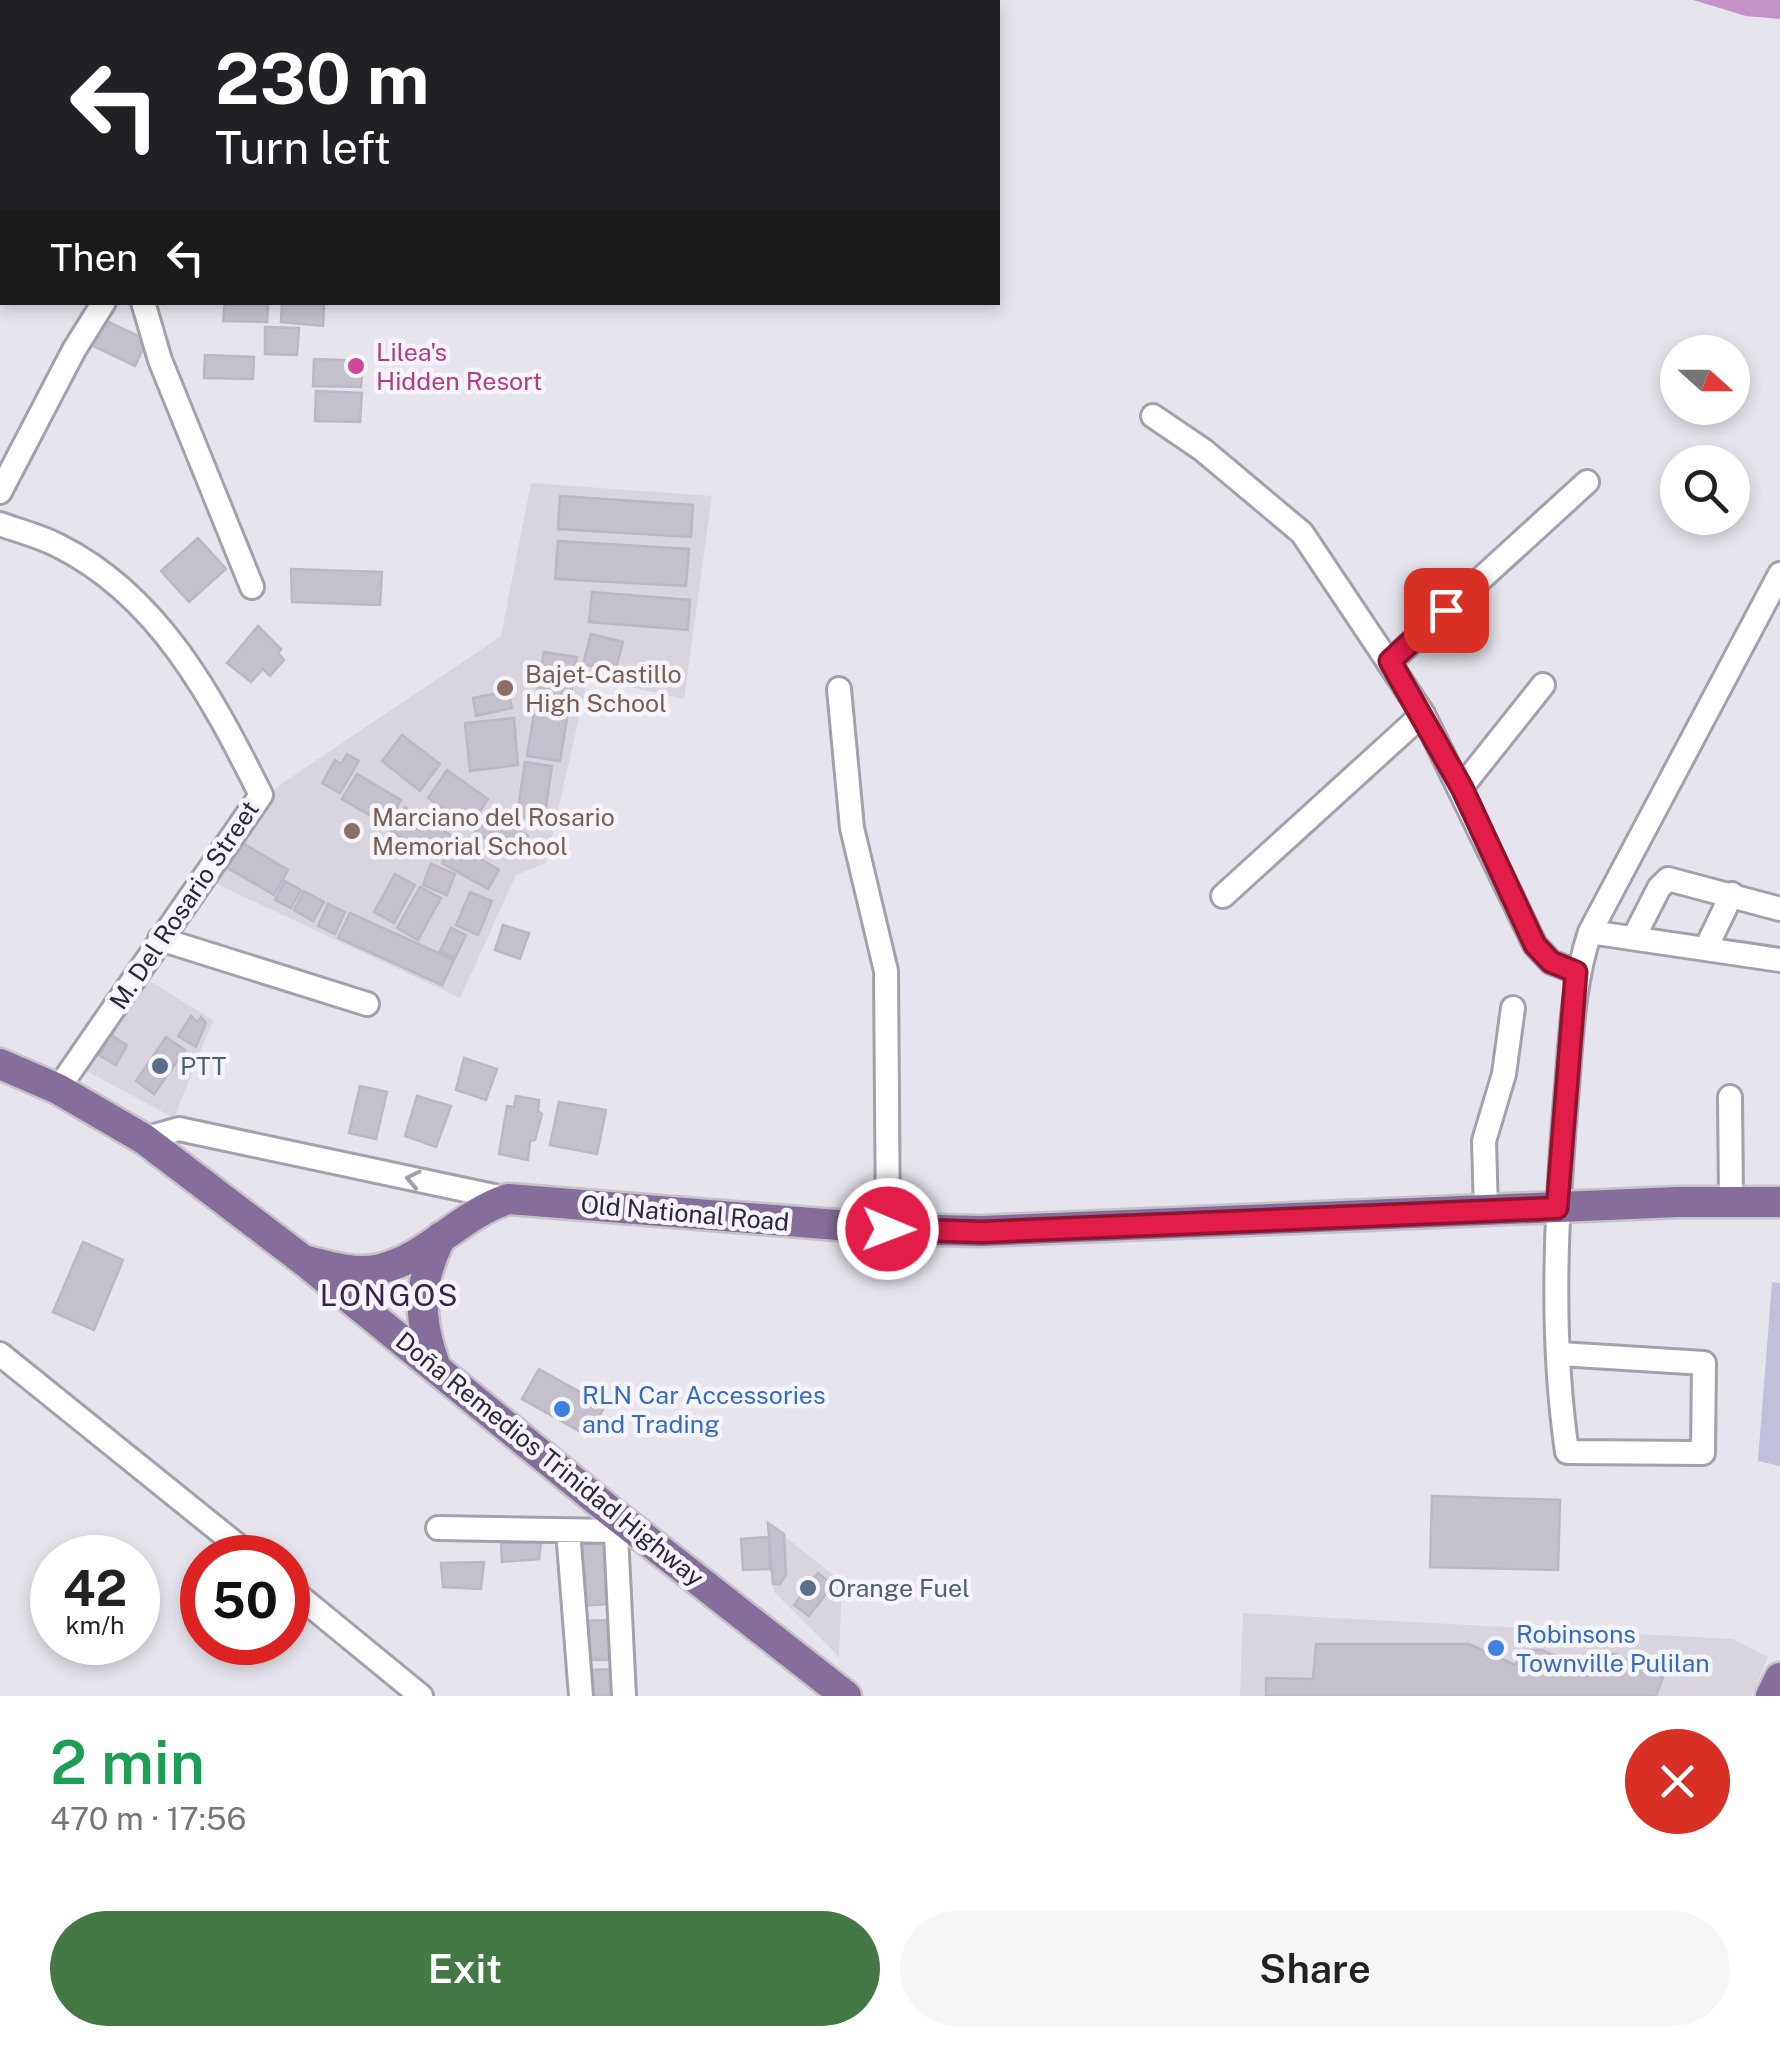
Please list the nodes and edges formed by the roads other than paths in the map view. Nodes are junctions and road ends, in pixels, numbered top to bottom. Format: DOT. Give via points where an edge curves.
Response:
graph roads {
  1 [pos="99,305"];
  2 [pos="144,305"];
  3 [pos="1153,416"];
  4 [pos="1587,482"];
  5 [pos="0,492"];
  6 [pos="0,524"];
  7 [pos="1780,574"];
  8 [pos="252,586"];
  9 [pos="1390,661"];
  10 [pos="1543,685"];
  11 [pos="839,690"];
  12 [pos="1423,714"];
  13 [pos="1462,788"];
  14 [pos="1732,894"];
  15 [pos="1223,896"];
  16 [pos="1780,908"];
  17 [pos="1590,932"];
  18 [pos="1634,937"];
  19 [pos="160,939"];
  20 [pos="1706,948"];
  21 [pos="1778,955"];
  22 [pos="1576,972"];
  23 [pos="366,1004"];
  24 [pos="1513,1008"];
  25 [pos="0,1064"];
  26 [pos="58,1088"];
  27 [pos="1730,1097"];
  28 [pos="144,1139"];
  29 [pos="508,1198"];
  30 [pos="1730,1202"];
  31 [pos="1780,1202"];
  32 [pos="1557,1208"];
  33 [pos="1486,1210"];
  34 [pos="888,1229"];
  35 [pos="441,1237"];
  36 [pos="303,1260"];
  37 [pos="0,1354"];
  38 [pos="1560,1354"];
  39 [pos="436,1368"];
  40 [pos="615,1523"];
  41 [pos="438,1528"];
  42 [pos="568,1531"];
  43 [pos="224,1535"];
  44 [pos="310,1604"];
  45 [pos="1780,1678"];
  46 [pos="421,1696"];
  47 [pos="581,1696"];
  48 [pos="624,1696"];
  49 [pos="846,1696"];
  50 [pos="1771,1696"];
  1 -- 5 [label="street"];
  2 -- 8 [label="street"];
  3 -- 9 [label="street" via="1302,533"];
  4 -- 9 [label="street"];
  6 -- 19 [label="street, M. Del Rosario Street" via="86,562 160,627 210,694 261,795"];
  7 -- 17 [label="street"];
  9 -- 12 [label="street"];
  10 -- 13 [label="street"];
  11 -- 34 [label="street" via="852,828 886,971"];
  12 -- 13 [label="street"];
  12 -- 15 [label="street"];
  13 -- 22 [label="street" via="1535,945 1551,962"];
  14 -- 16 [label="street"];
  14 -- 18 [label="street" via="1668,879"];
  14 -- 20 [label="street"];
  17 -- 18 [label="street"];
  17 -- 22 [label="street"];
  18 -- 20 [label="street"];
  19 -- 23 [label="street"];
  19 -- 26 [label="street, M. Del Rosario Street"];
  20 -- 21 [label="street"];
  22 -- 32 [label="street"];
  24 -- 33 [label="street" via="1504,1074 1484,1141"];
  25 -- 26 [label="main road, Doña Remedios Trinidad Highway"];
  26 -- 28 [label="main road, Doña Remedios Trinidad Highway"];
  27 -- 30 [label="street"];
  29 -- 28 [label="street, one-way" via="179,1129"];
  28 -- 36 [label="main road, Doña Remedios Trinidad Highway"];
  29 -- 34 [label="main road, Old National Road"];
  29 -- 35 [label="main road"];
  30 -- 31 [label="main road, Old National Road"];
  30 -- 32 [label="main road, Old National Road"];
  32 -- 33 [label="main road, Old National Road"];
  32 -- 38 [label="street"];
  33 -- 34 [label="main road, Old National Road" via="982,1232"];
  35 -- 36 [label="main road" via="379,1269"];
  35 -- 39 [label="main road" via="422,1279 420,1312"];
  36 -- 39 [label="main road, Doña Remedios Trinidad Highway"];
  37 -- 43 [label="street"];
  38 -- 38 [label="street" via="1704,1363 1704,1452 1567,1452"];
  39 -- 40 [label="main road, Doña Remedios Trinidad Highway"];
  40 -- 42 [label="street"];
  40 -- 48 [label="street"];
  40 -- 49 [label="main road, Doña Remedios Trinidad Highway"];
  41 -- 42 [label="street"];
  42 -- 47 [label="street"];
  44 -- 46 [label="street"];
  45 -- 50 [label="main road"];
}
